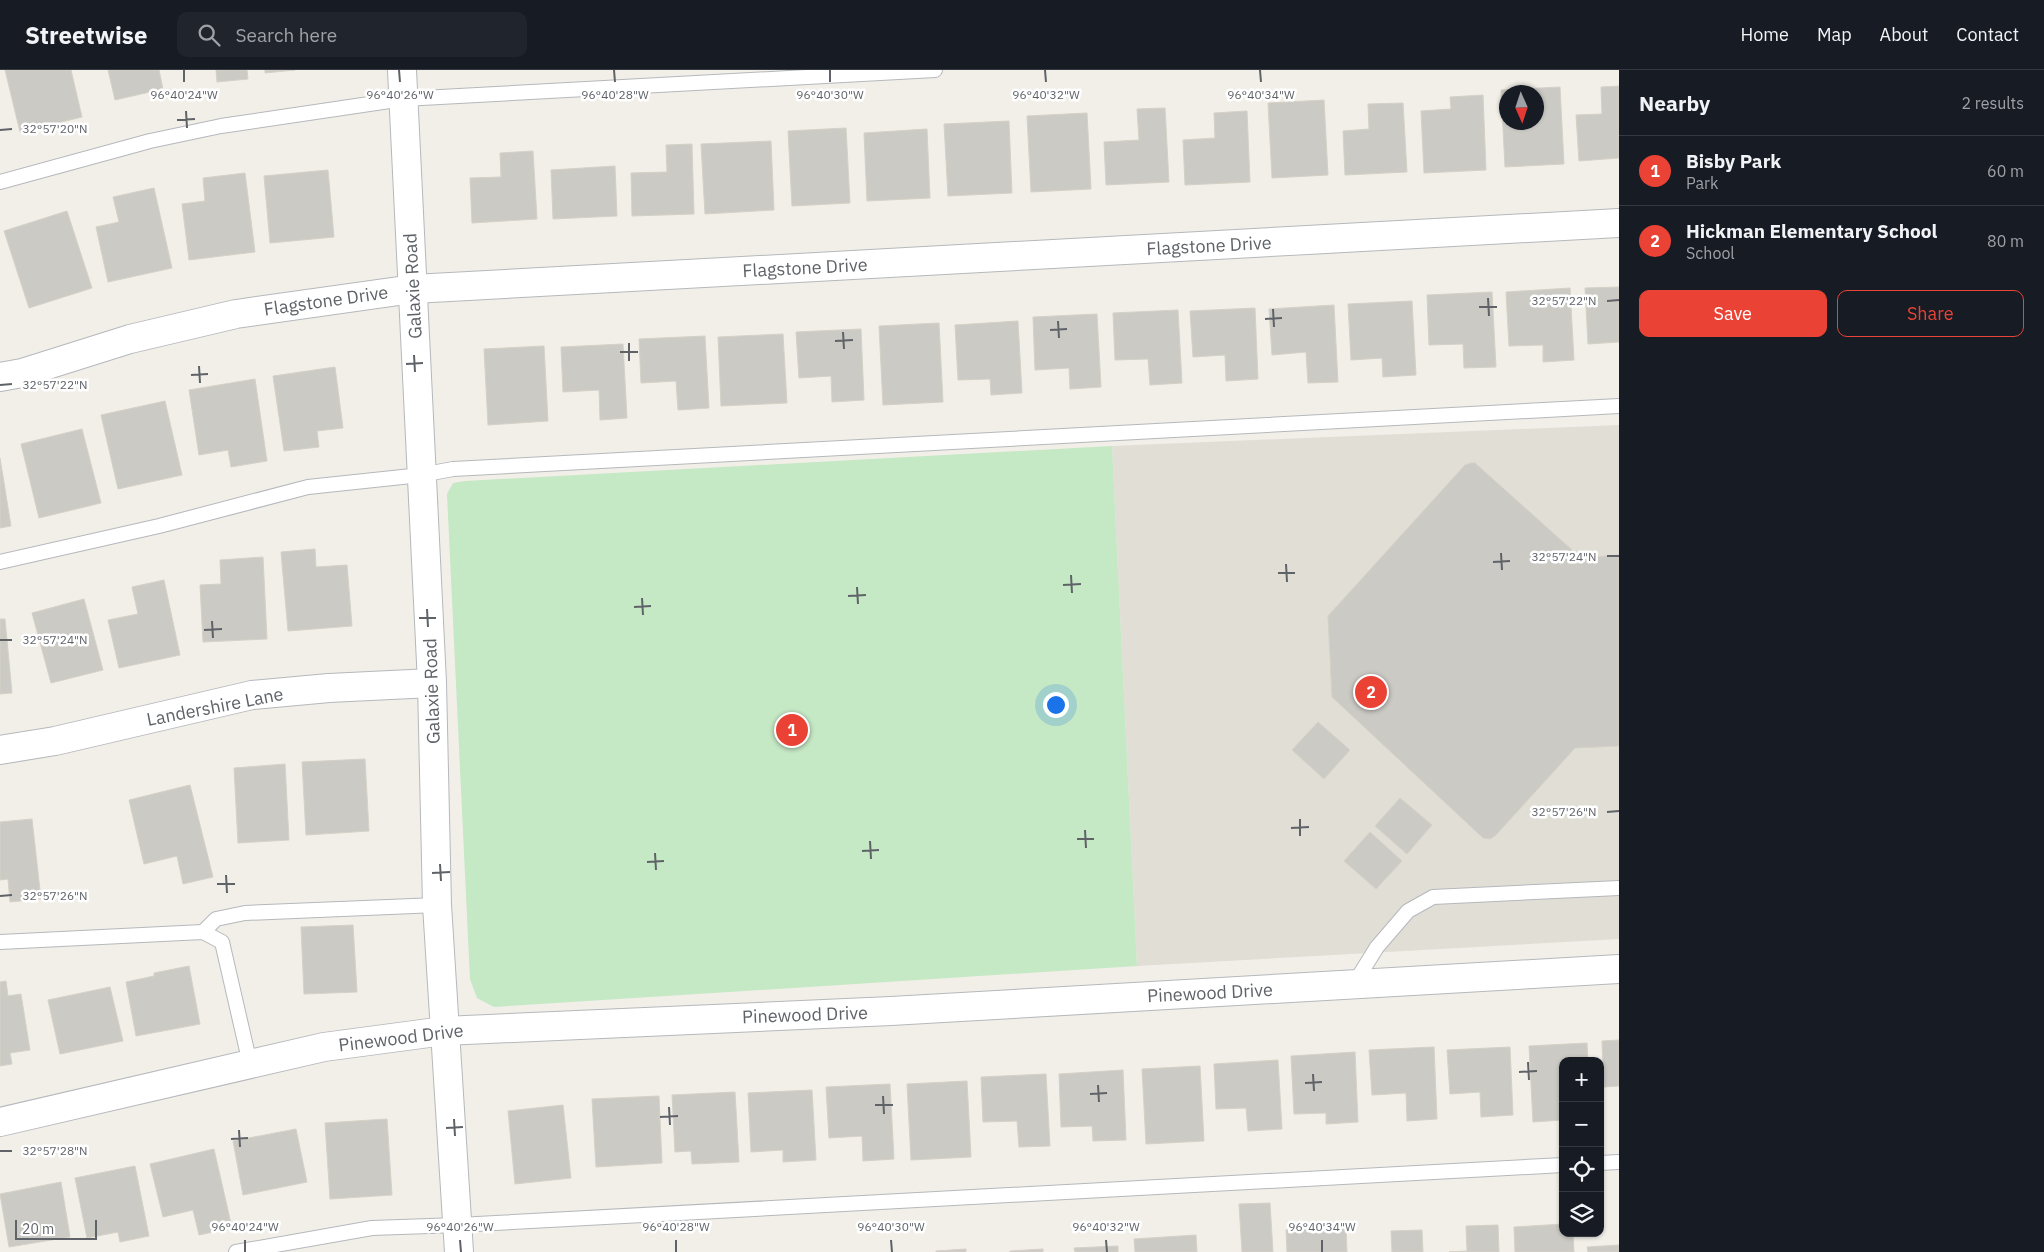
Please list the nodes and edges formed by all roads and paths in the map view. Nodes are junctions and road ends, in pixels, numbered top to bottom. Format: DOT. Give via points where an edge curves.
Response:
graph roads {
  1 [pos="402,70"];
  2 [pos="935,70"];
  3 [pos="403,99"];
  4 [pos="0,182"];
  5 [pos="1619,223"];
  6 [pos="413,289"];
  7 [pos="0,377"];
  8 [pos="1619,406"];
  9 [pos="421,475"];
  10 [pos="0,562"];
  11 [pos="432,683"];
  12 [pos="0,750"];
  13 [pos="1619,888"];
  14 [pos="437,904"];
  15 [pos="203,932"];
  16 [pos="0,942"];
  17 [pos="1619,969"];
  18 [pos="1354,984"];
  19 [pos="444,1031"];
  20 [pos="250,1064"];
  21 [pos="0,1122"];
  22 [pos="1619,1162"];
  23 [pos="1604,1163"];
  24 [pos="1559,1165"];
  25 [pos="458,1225"];
  26 [pos="236,1252"];
  27 [pos="459,1252"];
  1 -- 3 [label="street, Galaxie Road"];
  2 -- 3 [label="lane"];
  3 -- 4 [label="lane" via="221,126 150,141"];
  3 -- 6 [label="street, Galaxie Road"];
  5 -- 6 [label="street, Flagstone Drive"];
  6 -- 7 [label="street, Flagstone Drive" via="236,314"];
  6 -- 9 [label="street, Galaxie Road"];
  8 -- 9 [label="lane" via="463,469"];
  9 -- 10 [label="lane" via="308,487 159,526"];
  9 -- 11 [label="street, Galaxie Road"];
  11 -- 12 [label="street, Landershire Lane" via="252,695 55,741"];
  11 -- 14 [label="street, Galaxie Road"];
  13 -- 18 [label="lane" via="1433,897 1408,911 1377,947"];
  14 -- 15 [label="lane" via="245,913 216,919"];
  14 -- 19 [label="street, Galaxie Road"];
  15 -- 16 [label="lane"];
  15 -- 20 [label="lane" via="222,942"];
  17 -- 18 [label="street, Pinewood Drive"];
  18 -- 19 [label="street, Pinewood Drive" via="891,1011"];
  19 -- 20 [label="street, Pinewood Drive" via="324,1048"];
  19 -- 25 [label="street, Galaxie Road"];
  20 -- 21 [label="street, Pinewood Drive"];
  22 -- 23 [label="lane"];
  24 -- 25 [label="lane"];
  25 -- 26 [label="lane" via="372,1228"];
  25 -- 27 [label="street, Galaxie Road"];
}
